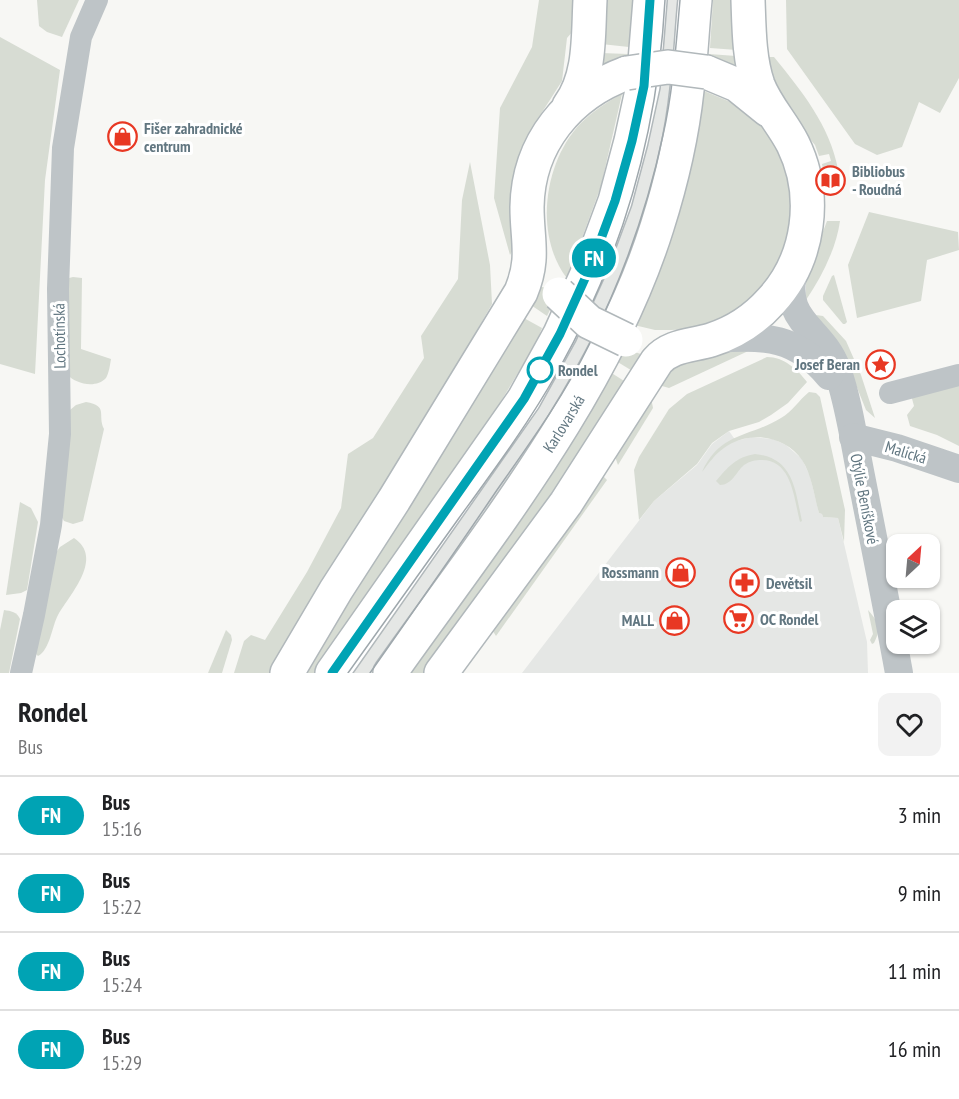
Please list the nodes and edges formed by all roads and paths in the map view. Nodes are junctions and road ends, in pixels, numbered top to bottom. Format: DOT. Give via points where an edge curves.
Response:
graph roads {
  1 [pos="97,0"];
  2 [pos="590,0"];
  3 [pos="650,0"];
  4 [pos="695,0"];
  5 [pos="748,0"];
  6 [pos="568,108"];
  7 [pos="781,125"];
  8 [pos="528,223"];
  9 [pos="795,266"];
  10 [pos="698,343"];
  11 [pos="959,375"];
  12 [pos="890,393"];
  13 [pos="844,397"];
  14 [pos="853,437"];
  15 [pos="959,469"];
  16 [pos="21,673"];
  17 [pos="287,673"];
  18 [pos="332,673"];
  19 [pos="390,673"];
  20 [pos="441,673"];
  21 [pos="899,673"];
  1 -- 16 [label="street, Lochotínská" via="81,37 63,148 58,289 60,434 51,525"];
  2 -- 6 [label="main road" via="584,73"];
  3 -- 18 [label="main road" via="644,86 632,141 596,253 560,334 524,399"];
  4 -- 19 [label="main road, Karlovarská" via="687,92 676,156 657,228 635,288 569,413 511,503"];
  5 -- 7 [label="main road" via="755,76"];
  6 -- 7 [label="main road, bridge" via="594,87 627,73 668,67 706,72 725,80 749,93"];
  6 -- 8 [label="main road" via="549,132 536,158 529,184"];
  7 -- 9 [label="main road" via="798,155 807,190 806,231"];
  8 -- 10 [label="main road, bridge" via="538,259 559,294 589,322 626,340 662,346"];
  8 -- 17 [label="main road" via="530,265 518,298"];
  9 -- 10 [label="main road" via="776,296 759,313 738,328"];
  9 -- 13 [label="street, Otýlie Beníškové" via="792,303 798,317 834,362"];
  10 -- 13 [label="street" via="755,337 777,339 814,359"];
  10 -- 20 [label="main road" via="665,353 651,369 566,503"];
  11 -- 12 [label="street"];
  13 -- 14 [label="street, Otýlie Beníškové"];
  14 -- 15 [label="street, Malická"];
  14 -- 21 [label="street, Otýlie Beníškové"];
}
